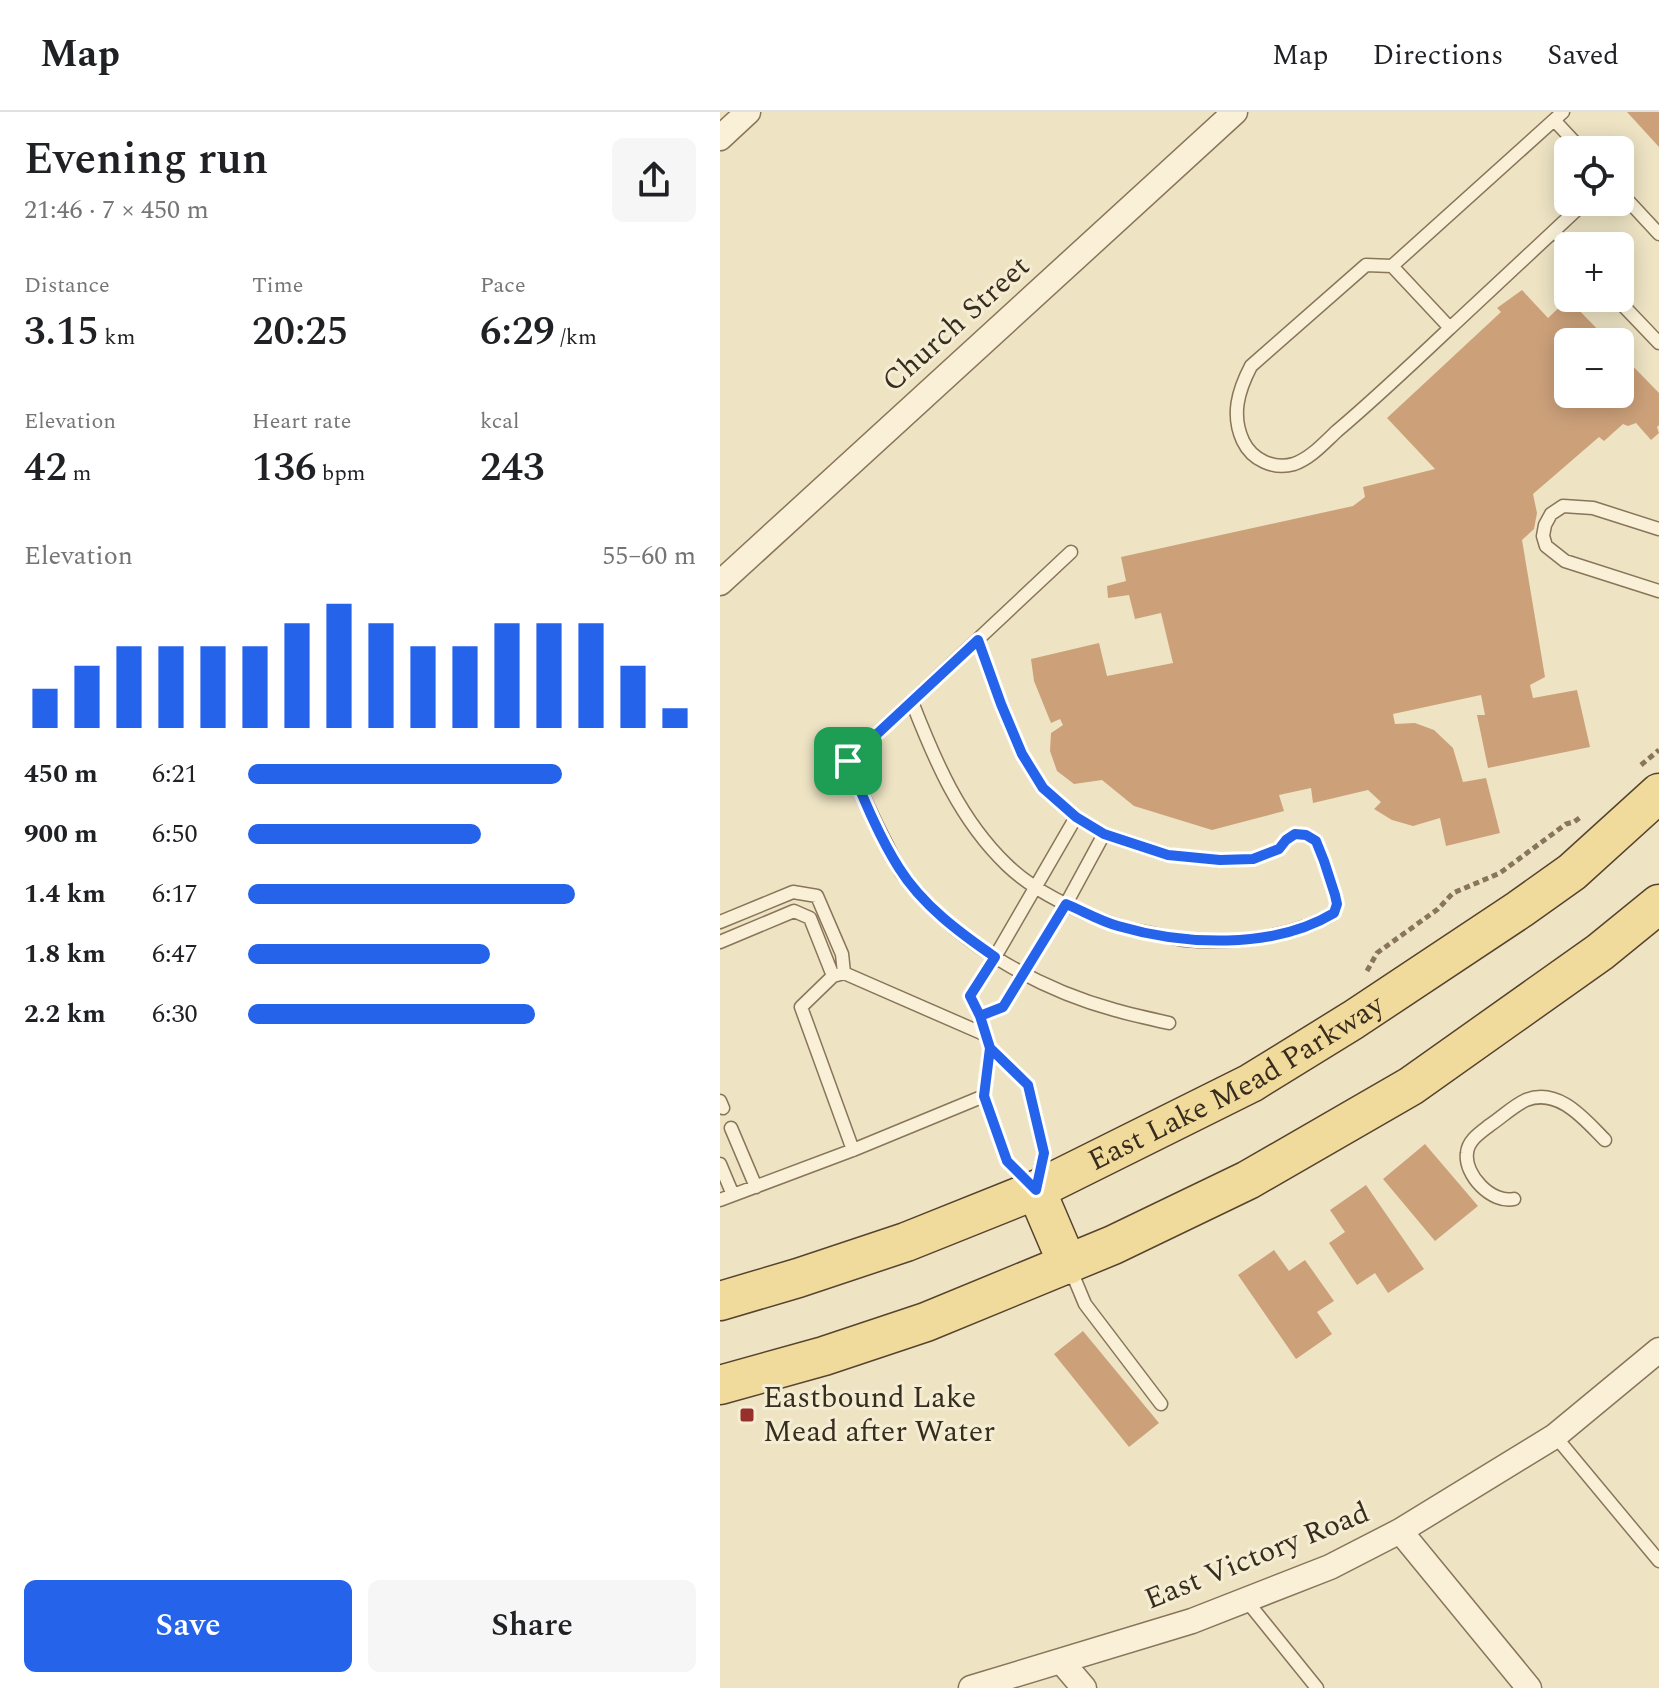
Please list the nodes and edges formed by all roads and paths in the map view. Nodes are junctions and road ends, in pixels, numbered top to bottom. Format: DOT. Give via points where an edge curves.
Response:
graph roads {
  1 [pos="748,112"];
  2 [pos="1235,112"];
  3 [pos="1558,116"];
  4 [pos="1572,136"];
  5 [pos="720,138"];
  6 [pos="1634,207"];
  7 [pos="1570,216"];
  8 [pos="1554,231"];
  9 [pos="1659,234"];
  10 [pos="1392,266"];
  11 [pos="1629,312"];
  12 [pos="1450,328"];
  13 [pos="1659,343"];
  14 [pos="1659,529"];
  15 [pos="1071,552"];
  16 [pos="720,583"];
  17 [pos="1659,591"];
  18 [pos="978,640"];
  19 [pos="912,702"];
  20 [pos="1659,750"];
  21 [pos="1648,781"];
  22 [pos="1592,807"];
  23 [pos="1076,817"];
  24 [pos="1104,834"];
  25 [pos="1036,886"];
  26 [pos="1066,904"];
  27 [pos="1659,904"];
  28 [pos="720,922"];
  29 [pos="720,942"];
  30 [pos="995,957"];
  31 [pos="1025,973"];
  32 [pos="1366,973"];
  33 [pos="838,975"];
  34 [pos="980,1016"];
  35 [pos="1169,1023"];
  36 [pos="988,1042"];
  37 [pos="984,1096"];
  38 [pos="731,1128"];
  39 [pos="1605,1140"];
  40 [pos="853,1150"];
  41 [pos="720,1164"];
  42 [pos="756,1187"];
  43 [pos="1036,1190"];
  44 [pos="733,1195"];
  45 [pos="1514,1199"];
  46 [pos="720,1200"];
  47 [pos="1068,1265"];
  48 [pos="720,1301"];
  49 [pos="1659,1350"];
  50 [pos="720,1385"];
  51 [pos="1161,1404"];
  52 [pos="1555,1436"];
  53 [pos="1400,1531"];
  54 [pos="1659,1561"];
  55 [pos="1246,1600"];
  56 [pos="1061,1661"];
  57 [pos="971,1688"];
  58 [pos="1084,1688"];
  59 [pos="1317,1688"];
  60 [pos="1529,1688"];
  1 -- 5 [label="street"];
  2 -- 16 [label="street, Church Street"];
  3 -- 4 [label="lane"];
  3 -- 10 [label="lane"];
  6 -- 9 [label="lane"];
  7 -- 8 [label="lane"];
  8 -- 12 [label="lane"];
  10 -- 12 [label="lane"];
  10 -- 12 [label="lane" via="1366,265 1251,366 1237,403 1236,420 1246,448 1274,466 1306,458"];
  11 -- 13 [label="lane"];
  14 -- 17 [label="lane" via="1593,508 1563,506 1551,514 1543,536 1546,546 1565,561"];
  15 -- 18 [label="lane"];
  18 -- 19 [label="lane"];
  18 -- 23 [label="lane" via="1022,754 1043,788"];
  19 -- 25 [label="lane" via="963,810 1008,865"];
  19 -- 30 [label="lane" via="848,761 900,870 932,908"];
  20 -- 21 [label="path"];
  21 -- 43 [label="main road, East Lake Mead Parkway" via="1572,872 1473,942 1251,1083"];
  22 -- 32 [label="path" via="1508,868 1453,893 1377,953"];
  23 -- 24 [label="lane"];
  23 -- 25 [label="lane"];
  24 -- 26 [label="lane"];
  24 -- 26 [label="lane" via="1168,855 1220,860 1253,859 1279,849 1295,834 1306,835 1316,841 1337,904 1321,921 1279,935 1184,940 1116,926"];
  25 -- 26 [label="lane"];
  25 -- 30 [label="lane"];
  26 -- 31 [label="lane"];
  27 -- 47 [label="main road" via="1411,1086 1248,1180"];
  28 -- 33 [label="lane" via="793,892 817,896 842,954"];
  29 -- 33 [label="lane" via="794,911 810,918"];
  30 -- 31 [label="lane"];
  30 -- 34 [label="lane" via="970,996"];
  31 -- 34 [label="lane" via="1003,1007"];
  31 -- 35 [label="lane" via="1114,1010"];
  33 -- 36 [label="lane"];
  33 -- 40 [label="lane" via="801,1007"];
  34 -- 36 [label="lane"];
  36 -- 37 [label="lane"];
  36 -- 43 [label="lane" via="1028,1085 1044,1153"];
  37 -- 40 [label="lane"];
  37 -- 43 [label="lane" via="1007,1161"];
  38 -- 42 [label="lane"];
  39 -- 45 [label="lane" via="1571,1106 1538,1097 1521,1103 1477,1135 1467,1152 1469,1168 1484,1189 1498,1199"];
  40 -- 42 [label="lane"];
  41 -- 44 [label="lane"];
  42 -- 44 [label="lane"];
  43 -- 47 [label="main road"];
  43 -- 48 [label="main road, East Lake Mead Parkway" via="906,1242"];
  44 -- 46 [label="lane"];
  47 -- 50 [label="main road" via="926,1322"];
  47 -- 51 [label="lane" via="1085,1304"];
  49 -- 52 [label="street, East Victory Road"];
  52 -- 53 [label="street, East Victory Road"];
  52 -- 54 [label="lane"];
  53 -- 55 [label="street, East Victory Road" via="1330,1567"];
  53 -- 60 [label="street"];
  55 -- 56 [label="street, East Victory Road"];
  55 -- 59 [label="lane"];
  56 -- 57 [label="street, East Victory Road"];
  56 -- 58 [label="street"];
}
